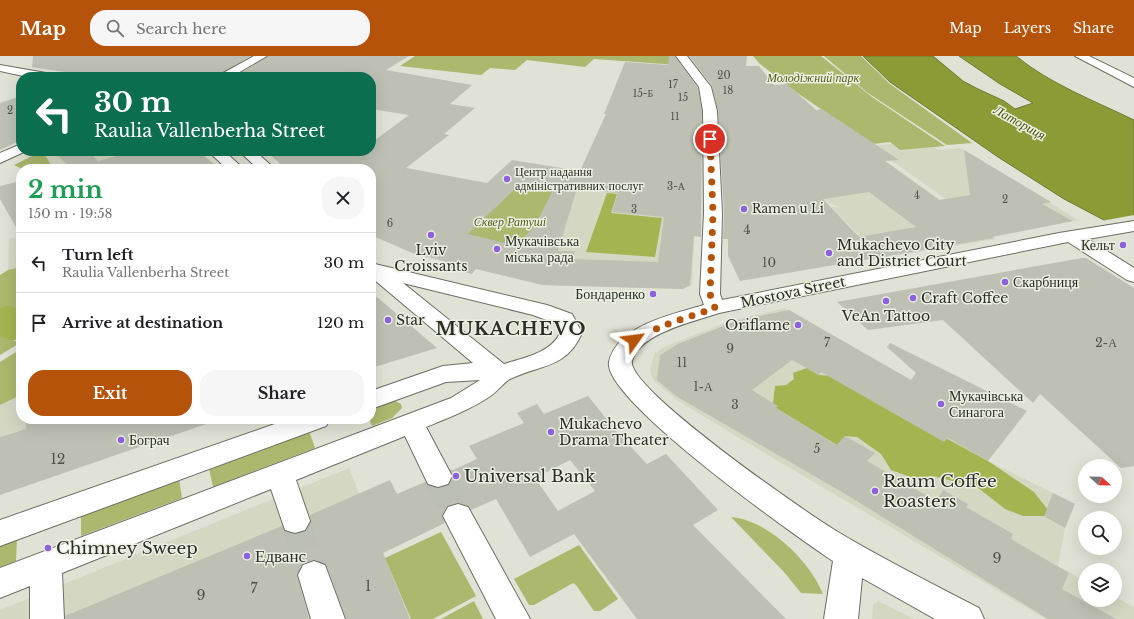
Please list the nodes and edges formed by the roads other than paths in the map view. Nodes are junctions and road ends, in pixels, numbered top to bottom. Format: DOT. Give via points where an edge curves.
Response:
graph roads {
  1 [pos="262,56"];
  2 [pos="681,56"];
  3 [pos="1080,56"];
  4 [pos="0,68"];
  5 [pos="20,72"];
  6 [pos="232,72"];
  7 [pos="1134,83"];
  8 [pos="16,151"];
  9 [pos="221,156"];
  10 [pos="252,156"];
  11 [pos="0,159"];
  12 [pos="230,164"];
  13 [pos="261,164"];
  14 [pos="1134,226"];
  15 [pos="1071,236"];
  16 [pos="376,269"];
  17 [pos="376,270"];
  18 [pos="1134,276"];
  19 [pos="715,308"];
  20 [pos="501,374"];
  21 [pos="376,398"];
  22 [pos="411,423"];
  23 [pos="303,424"];
  24 [pos="280,474"];
  25 [pos="438,476"];
  26 [pos="458,516"];
  27 [pos="295,521"];
  28 [pos="0,532"];
  29 [pos="849,553"];
  30 [pos="46,564"];
  31 [pos="314,575"];
  32 [pos="0,583"];
  33 [pos="47,619"];
  34 [pos="328,619"];
  35 [pos="513,619"];
  36 [pos="841,619"];
  37 [pos="967,619"];
  1 -- 6 [label="street"];
  2 -- 19 [label="street" via="705,88 709,104 713,213 710,294"];
  3 -- 7 [label="street"];
  4 -- 5 [label="street"];
  8 -- 11 [label="street"];
  9 -- 12 [label="street"];
  10 -- 13 [label="street"];
  14 -- 15 [label="street, Mostova Street"];
  15 -- 18 [label="street"];
  15 -- 19 [label="street, Mostova Street"];
  16 -- 20 [label="street" via="540,310 564,319 571,333 566,344 547,358"];
  17 -- 20 [label="street"];
  19 -- 29 [label="street, Mostova Street" via="662,326 634,340 620,362 623,373 631,385 664,418 772,503"];
  20 -- 21 [label="street" via="474,371 443,374"];
  20 -- 22 [label="street" via="484,389 460,404"];
  22 -- 24 [label="street"];
  22 -- 25 [label="street"];
  23 -- 28 [label="street"];
  24 -- 27 [label="street"];
  24 -- 30 [label="street"];
  26 -- 35 [label="street"];
  29 -- 36 [label="street"];
  29 -- 37 [label="street"];
  30 -- 32 [label="street"];
  30 -- 33 [label="street"];
  31 -- 34 [label="street"];
}
